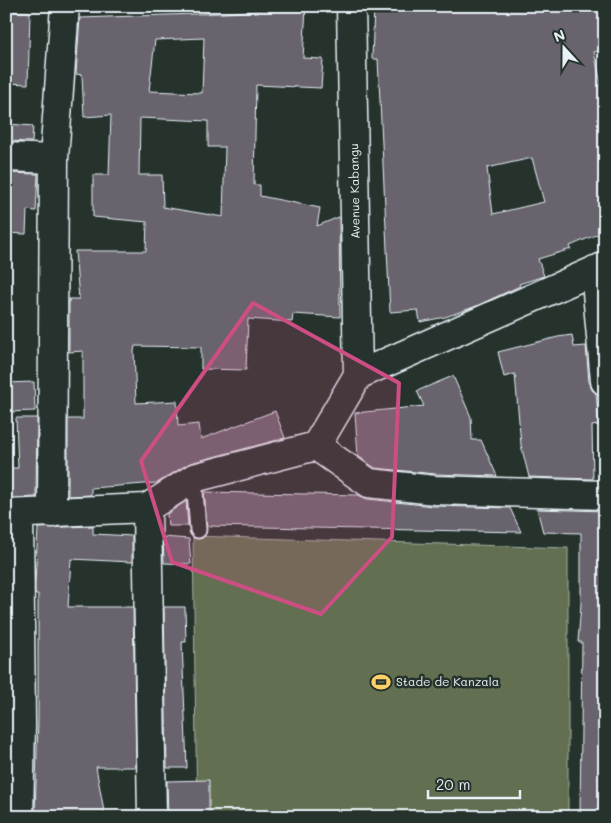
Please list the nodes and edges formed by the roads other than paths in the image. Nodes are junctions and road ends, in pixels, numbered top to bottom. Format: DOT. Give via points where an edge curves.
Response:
graph roads {
  1 [pos="65,6"];
  2 [pos="351,6"];
  3 [pos="6,157"];
  4 [pos="54,159"];
  5 [pos="600,268"];
  6 [pos="358,375"];
  7 [pos="605,381"];
  8 [pos="316,446"];
  9 [pos="194,478"];
  10 [pos="605,495"];
  11 [pos="147,508"];
  12 [pos="52,513"];
  13 [pos="12,514"];
  14 [pos="198,530"];
  15 [pos="13,725"];
  16 [pos="19,817"];
  17 [pos="152,817"];
  1 -- 4 [label="street"];
  2 -- 6 [label="street, Avenue Kabangu"];
  3 -- 4 [label="street"];
  4 -- 12 [label="street"];
  5 -- 6 [label="street"];
  5 -- 7 [label="street"];
  6 -- 8 [label="street"];
  8 -- 9 [label="street"];
  8 -- 10 [label="street" via="368,483 435,490"];
  9 -- 11 [label="street"];
  9 -- 14 [label="lane"];
  11 -- 12 [label="street"];
  11 -- 17 [label="street"];
  12 -- 13 [label="street"];
  13 -- 15 [label="street"];
  15 -- 16 [label="street"];
}
